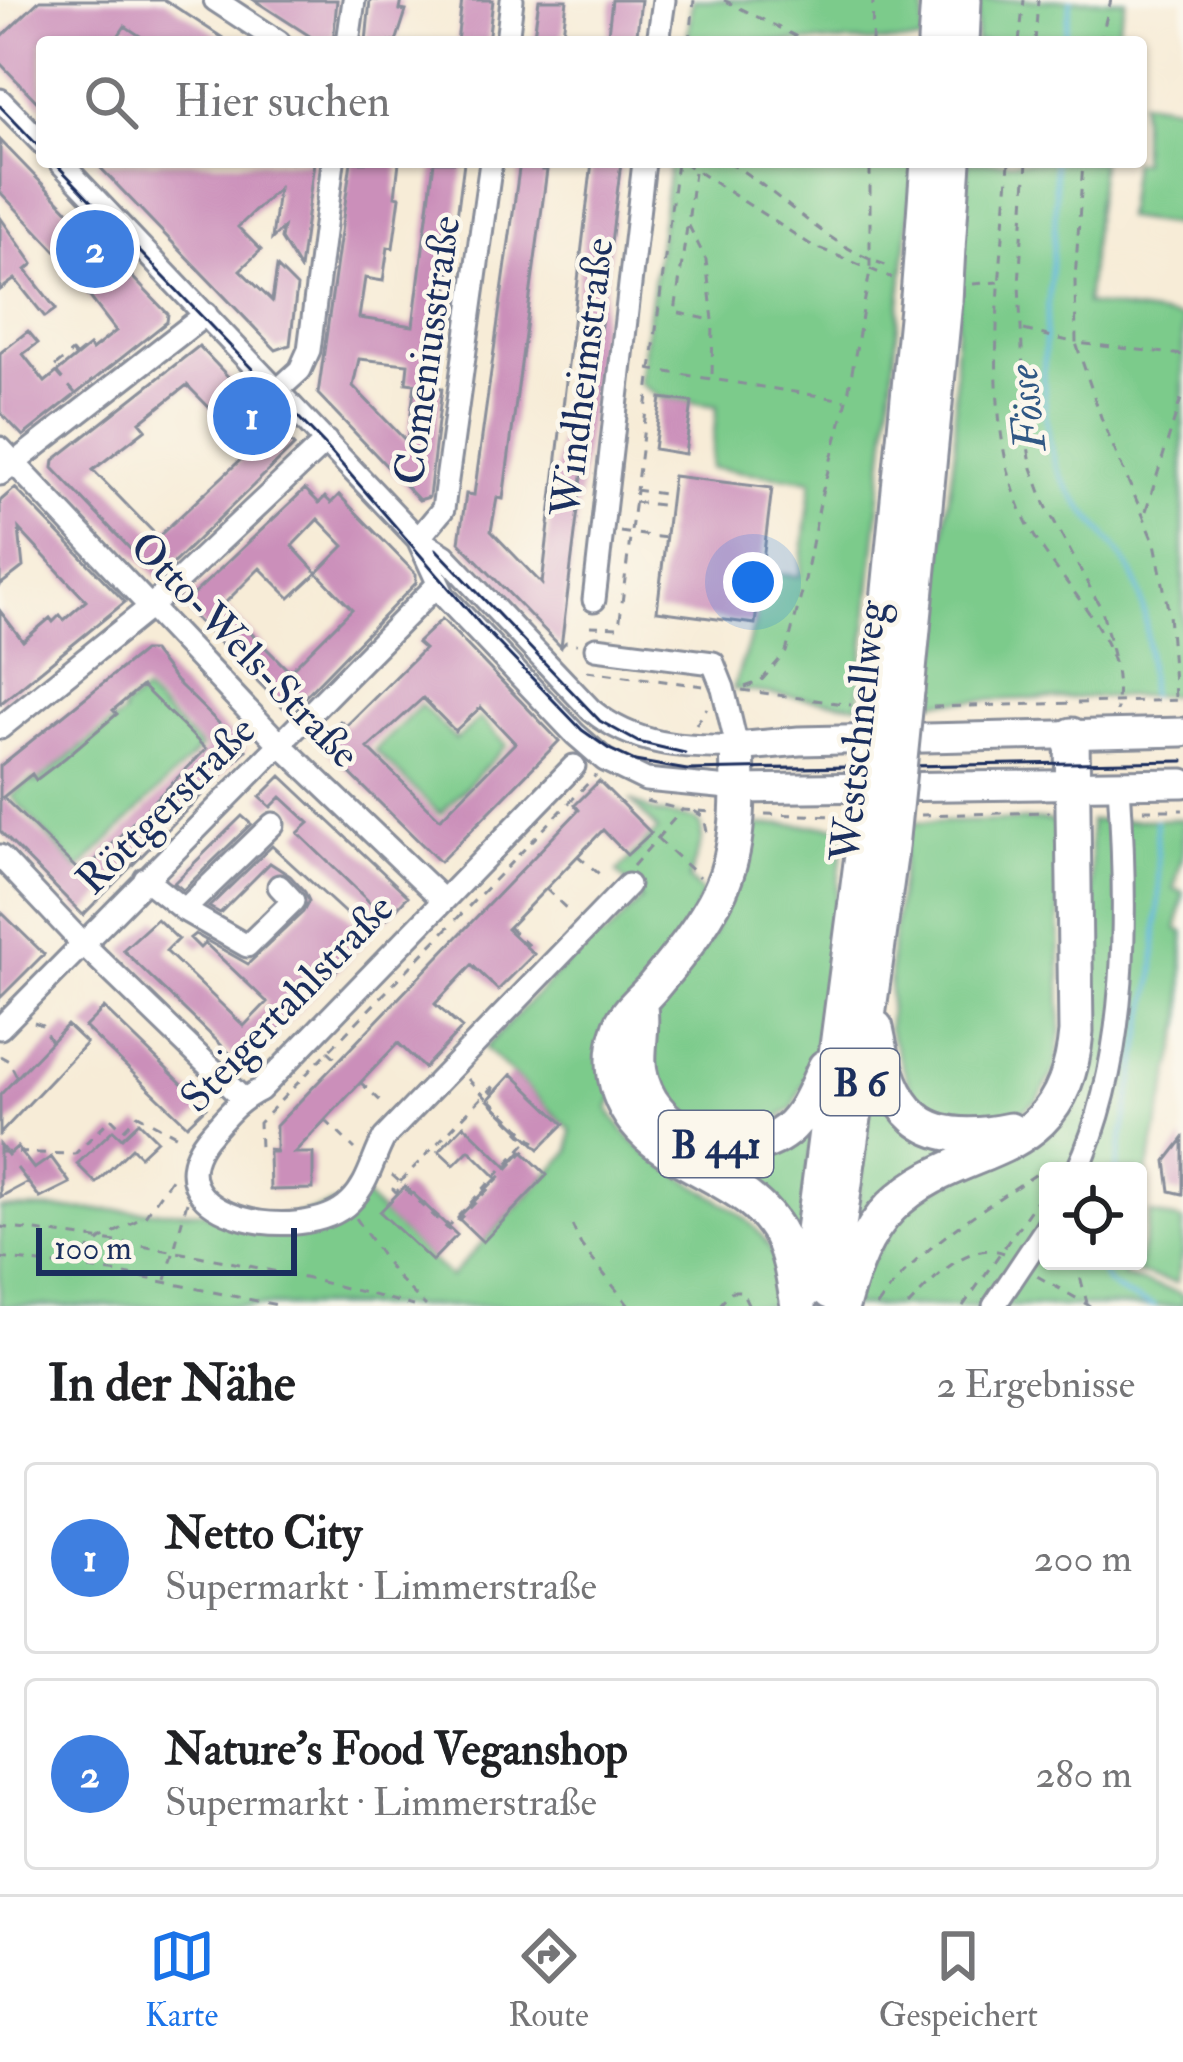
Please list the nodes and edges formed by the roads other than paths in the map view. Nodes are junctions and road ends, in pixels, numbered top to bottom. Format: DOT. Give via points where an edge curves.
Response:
graph roads {
  1 [pos="354,0"];
  2 [pos="512,0"];
  3 [pos="664,0"];
  4 [pos="938,0"];
  5 [pos="964,0"];
  6 [pos="230,4"];
  7 [pos="271,36"];
  8 [pos="349,36"];
  9 [pos="508,36"];
  10 [pos="659,36"];
  11 [pos="935,36"];
  12 [pos="962,36"];
  13 [pos="0,100"];
  14 [pos="36,137"];
  15 [pos="66,168"];
  16 [pos="332,168"];
  17 [pos="490,168"];
  18 [pos="643,168"];
  19 [pos="928,168"];
  20 [pos="953,168"];
  21 [pos="935,246"];
  22 [pos="206,314"];
  23 [pos="278,389"];
  24 [pos="326,441"];
  25 [pos="4,462"];
  26 [pos="418,539"];
  27 [pos="437,585"];
  28 [pos="148,608"];
  29 [pos="0,728"];
  30 [pos="1183,732"];
  31 [pos="1072,735"];
  32 [pos="279,743"];
  33 [pos="737,747"];
  34 [pos="574,766"];
  35 [pos="1183,783"];
  36 [pos="1073,785"];
  37 [pos="739,789"];
  38 [pos="1120,797"];
  39 [pos="273,824"];
  40 [pos="0,856"];
  41 [pos="876,856"];
  42 [pos="145,879"];
  43 [pos="279,886"];
  44 [pos="624,889"];
  45 [pos="442,899"];
  46 [pos="184,910"];
  47 [pos="82,943"];
  48 [pos="639,1004"];
  49 [pos="872,1005"];
  50 [pos="0,1028"];
  51 [pos="839,1039"];
  52 [pos="242,1098"];
  53 [pos="1029,1128"];
  54 [pos="1073,1162"];
  55 [pos="1039,1240"];
  56 [pos="801,1306"];
  57 [pos="828,1306"];
  58 [pos="842,1306"];
  59 [pos="994,1306"];
  1 -- 8 [label="street"];
  2 -- 9 [label="street"];
  3 -- 10 [label="street"];
  4 -- 11 [label="highway"];
  5 -- 12 [label="highway"];
  6 -- 7 [label="street"];
  13 -- 14 [label="street"];
  15 -- 22 [label="street"];
  16 -- 23 [label="street" via="309,350"];
  17 -- 26 [label="street, Comeniusstraße" via="442,509"];
  18 -- 33 [label="street, Windheimstraße" via="593,624 712,663 731,689"];
  19 -- 21 [label="highway, Westschnellweg / B 6"];
  20 -- 21 [label="highway, Westschnellweg / B 6"];
  21 -- 41 [label="highway, Westschnellweg / B 6, bridge"];
  22 -- 23 [label="street"];
  22 -- 25 [label="street"];
  23 -- 24 [label="street"];
  24 -- 26 [label="street"];
  24 -- 28 [label="street"];
  25 -- 28 [label="street, Otto-Wels-Straße"];
  26 -- 27 [label="street"];
  26 -- 33 [label="street" via="446,556 603,720 661,744"];
  27 -- 32 [label="street, Röttgerstraße"];
  27 -- 37 [label="street" via="620,771"];
  28 -- 29 [label="street"];
  28 -- 32 [label="street, Otto-Wels-Straße"];
  30 -- 31 [label="main road"];
  31 -- 33 [label="main road"];
  31 -- 36 [label="highway"];
  32 -- 42 [label="street, Röttgerstraße"];
  32 -- 45 [label="street, Otto-Wels-Straße"];
  33 -- 37 [label="highway"];
  34 -- 45 [label="street, Steigertahlstraße"];
  35 -- 38 [label="main road"];
  36 -- 37 [label="main road"];
  36 -- 38 [label="main road"];
  36 -- 53 [label="highway" via="1073,1061 1055,1101"];
  37 -- 48 [label="highway" via="721,889"];
  38 -- 54 [label="street" via="1114,1029 1095,1120"];
  39 -- 46 [label="street"];
  40 -- 47 [label="street"];
  41 -- 49 [label="highway, Westschnellweg / B 6"];
  41 -- 51 [label="highway, Westschnellweg / B 6"];
  42 -- 46 [label="street"];
  42 -- 47 [label="street, Röttgerstraße"];
  43 -- 46 [label="street" via="293,901 248,946"];
  44 -- 52 [label="street, Steigertahlstraße" via="384,1138 347,1205 327,1218 236,1219 201,1196 198,1150"];
  45 -- 52 [label="street, Steigertahlstraße" via="260,1090"];
  47 -- 50 [label="street, Röttgerstraße"];
  47 -- 52 [label="street"];
  48 -- 51 [label="highway, B 441" via="638,1063 654,1108 685,1133 730,1146 770,1140 800,1117"];
  48 -- 56 [label="highway" via="616,1043 621,1098 647,1136 766,1216 780,1234"];
  49 -- 53 [label="highway" via="884,1068 916,1119 969,1138"];
  49 -- 57 [label="highway, Westschnellweg / B 6"];
  51 -- 56 [label="highway, Westschnellweg / B 6"];
  53 -- 58 [label="highway" via="1015,1143 893,1205 861,1252"];
  55 -- 59 [label="street"];
}
